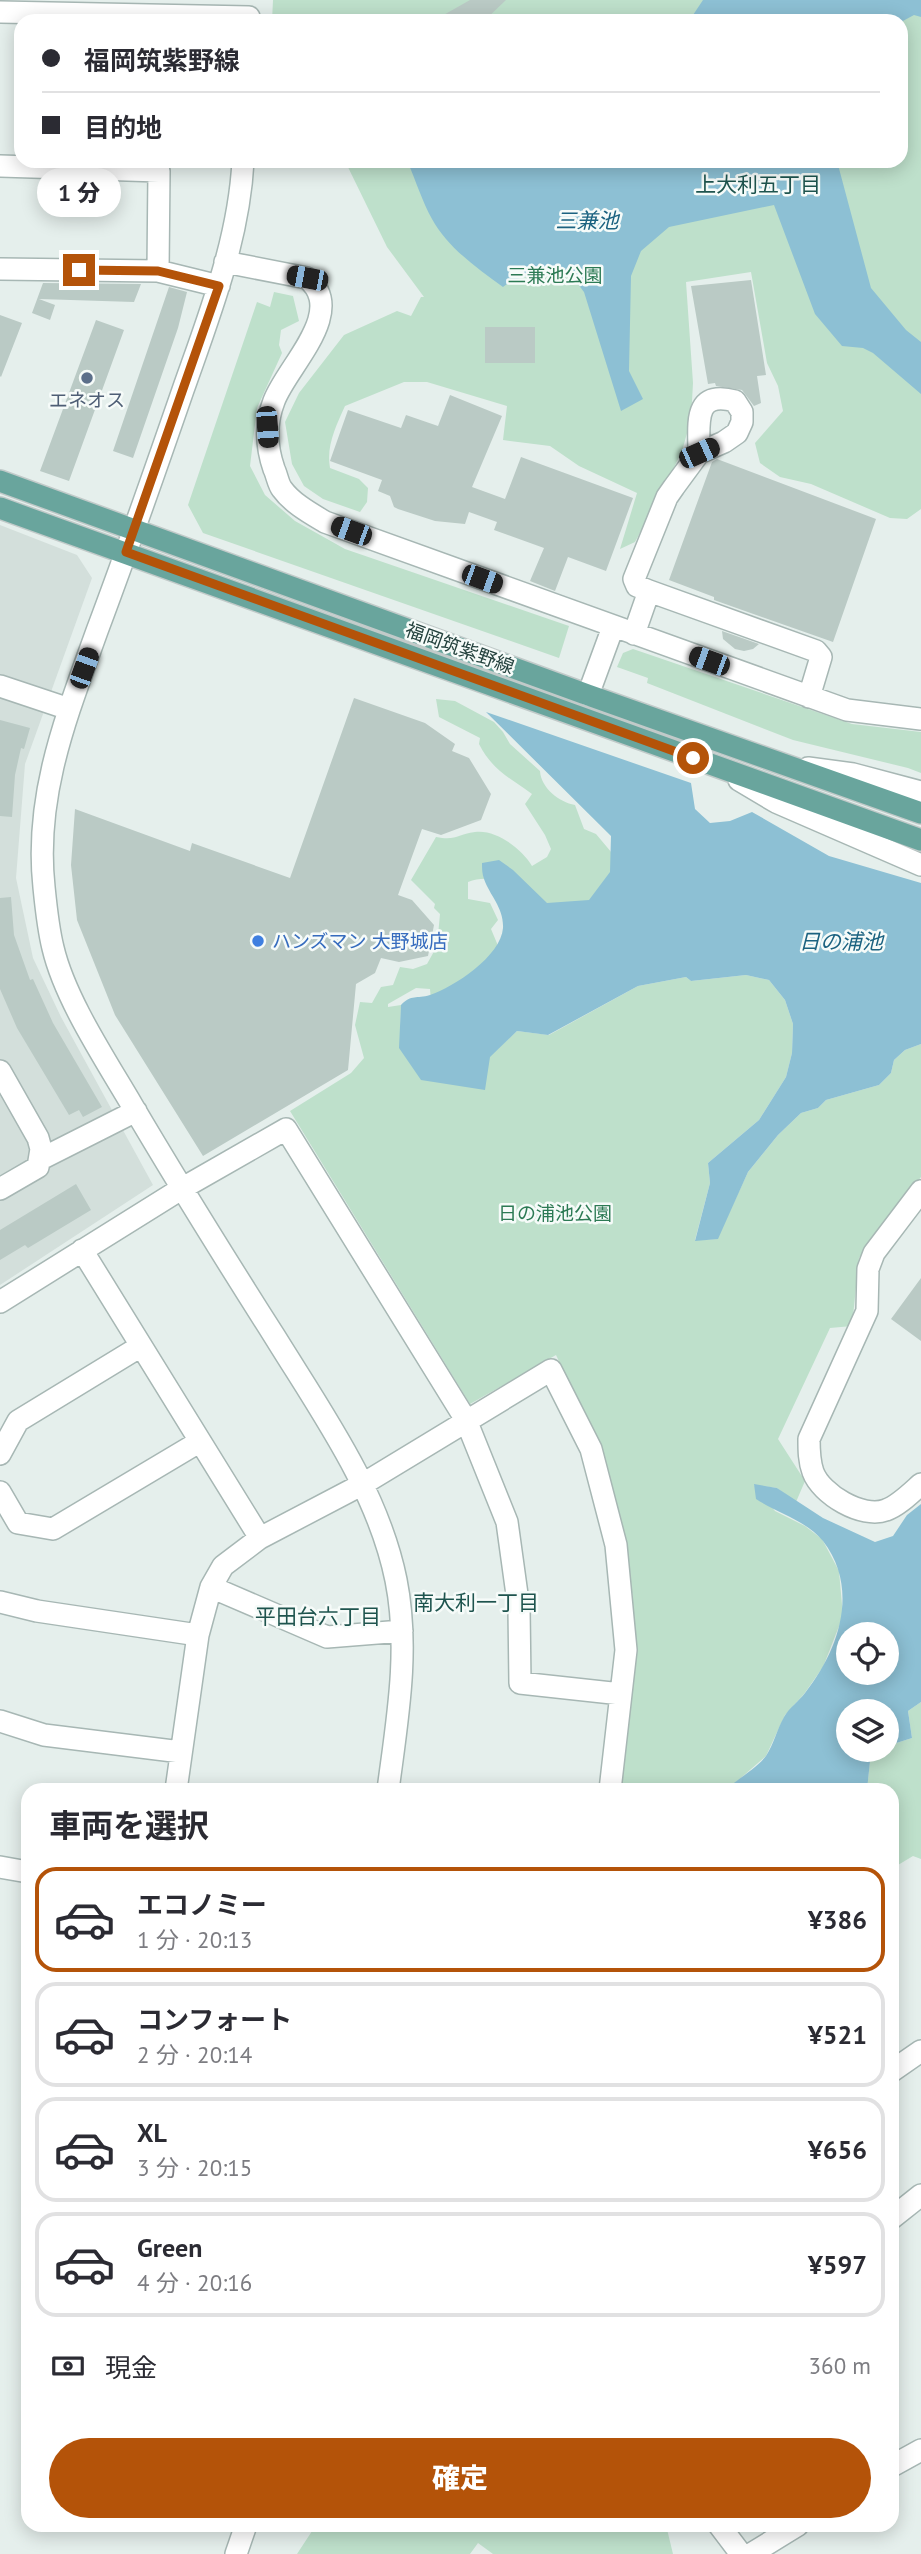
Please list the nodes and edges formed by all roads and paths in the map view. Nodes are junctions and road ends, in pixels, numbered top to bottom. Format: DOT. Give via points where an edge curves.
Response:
graph roads {
  1 [pos="0,12"];
  2 [pos="249,13"];
  3 [pos="64,168"];
  4 [pos="243,168"];
  5 [pos="225,262"];
  6 [pos="0,269"];
  7 [pos="158,271"];
  8 [pos="219,286"];
  9 [pos="699,453"];
  10 [pos="0,481"];
  11 [pos="0,508"];
  12 [pos="134,529"];
  13 [pos="126,552"];
  14 [pos="649,591"];
  15 [pos="624,630"];
  16 [pos="0,686"];
  17 [pos="588,695"];
  18 [pos="810,697"];
  19 [pos="69,709"];
  20 [pos="921,719"];
  21 [pos="788,765"];
  22 [pos="718,767"];
  23 [pos="921,792"];
  24 [pos="921,813"];
  25 [pos="921,840"];
  26 [pos="921,864"];
  27 [pos="0,1071"];
  28 [pos="136,1111"];
  29 [pos="41,1159"];
  30 [pos="0,1189"];
  31 [pos="181,1189"];
  32 [pos="921,1191"];
  33 [pos="82,1250"];
  34 [pos="0,1302"];
  35 [pos="141,1346"];
  36 [pos="466,1420"];
  37 [pos="199,1442"];
  38 [pos="0,1454"];
  39 [pos="363,1484"];
  40 [pos="921,1485"];
  41 [pos="0,1492"];
  42 [pos="260,1538"];
  43 [pos="211,1587"];
  44 [pos="0,1602"];
  45 [pos="402,1631"];
  46 [pos="198,1635"];
  47 [pos="621,1694"];
  48 [pos="0,1721"];
  49 [pos="181,1752"];
  50 [pos="177,1783"];
  51 [pos="389,1783"];
  52 [pos="611,1783"];
  53 [pos="0,1867"];
  54 [pos="21,1870"];
  55 [pos="921,2051"];
  56 [pos="899,2066"];
  57 [pos="921,2195"];
  58 [pos="899,2212"];
  59 [pos="921,2450"];
  60 [pos="899,2462"];
  61 [pos="244,2532"];
  62 [pos="724,2532"];
  63 [pos="787,2532"];
  64 [pos="236,2554"];
  65 [pos="741,2554"];
  66 [pos="751,2554"];
  1 -- 2 [label="street"];
  3 -- 7 [label="street" via="159,171"];
  4 -- 5 [label="street"];
  5 -- 8 [label="street"];
  5 -- 15 [label="street" via="307,278 319,293 320,320 275,399 267,427 269,454 282,489 291,498 325,522"];
  6 -- 7 [label="street"];
  7 -- 8 [label="street"];
  8 -- 12 [label="street"];
  9 -- 14 [label="street" via="667,497 636,570 637,586"];
  10 -- 12 [label="main road, 福岡筑紫野線"];
  11 -- 13 [label="main road, 福岡筑紫野線"];
  12 -- 13 [label="street"];
  12 -- 17 [label="main road, 福岡筑紫野線"];
  13 -- 19 [label="street"];
  13 -- 22 [label="main road, 福岡筑紫野線"];
  14 -- 15 [label="street"];
  14 -- 18 [label="street" via="816,651 821,664"];
  15 -- 17 [label="street"];
  15 -- 18 [label="street"];
  16 -- 19 [label="street"];
  17 -- 21 [label="main road, 福岡筑紫野線"];
  18 -- 20 [label="street" via="847,710"];
  19 -- 28 [label="street" via="43,819 43,884 53,950 78,1010"];
  21 -- 23 [label="street" via="853,774"];
  21 -- 24 [label="main road, 福岡筑紫野線"];
  22 -- 25 [label="main road, 福岡筑紫野線"];
  22 -- 26 [label="street" via="776,802"];
  27 -- 29 [label="street" via="38,1138"];
  28 -- 29 [label="street"];
  28 -- 31 [label="street"];
  29 -- 30 [label="street" via="32,1172"];
  31 -- 33 [label="street"];
  31 -- 36 [label="street" via="286,1129"];
  31 -- 39 [label="street"];
  32 -- 40 [label="street" via="874,1253 868,1269 867,1311 809,1439 813,1475 849,1506 888,1510"];
  33 -- 34 [label="street"];
  33 -- 35 [label="street"];
  35 -- 37 [label="street"];
  35 -- 38 [label="street" via="18,1421"];
  36 -- 39 [label="street"];
  36 -- 47 [label="street" via="508,1522 519,1609 520,1683"];
  36 -- 47 [label="street" via="551,1370 591,1449 616,1545 625,1650"];
  37 -- 41 [label="street" via="53,1529 18,1523"];
  37 -- 42 [label="street"];
  39 -- 42 [label="street"];
  39 -- 45 [label="street" via="396,1580"];
  42 -- 43 [label="street" via="223,1566"];
  43 -- 45 [label="street" via="327,1637"];
  43 -- 46 [label="street"];
  44 -- 46 [label="street"];
  45 -- 51 [label="street" via="400,1705"];
  46 -- 49 [label="street"];
  47 -- 52 [label="street"];
  48 -- 49 [label="street" via="44,1735"];
  49 -- 50 [label="street"];
  53 -- 54 [label="street"];
  55 -- 56 [label="street"];
  57 -- 58 [label="street"];
  59 -- 60 [label="street"];
  61 -- 64 [label="street"];
  62 -- 65 [label="street"];
  63 -- 66 [label="street"];
}
